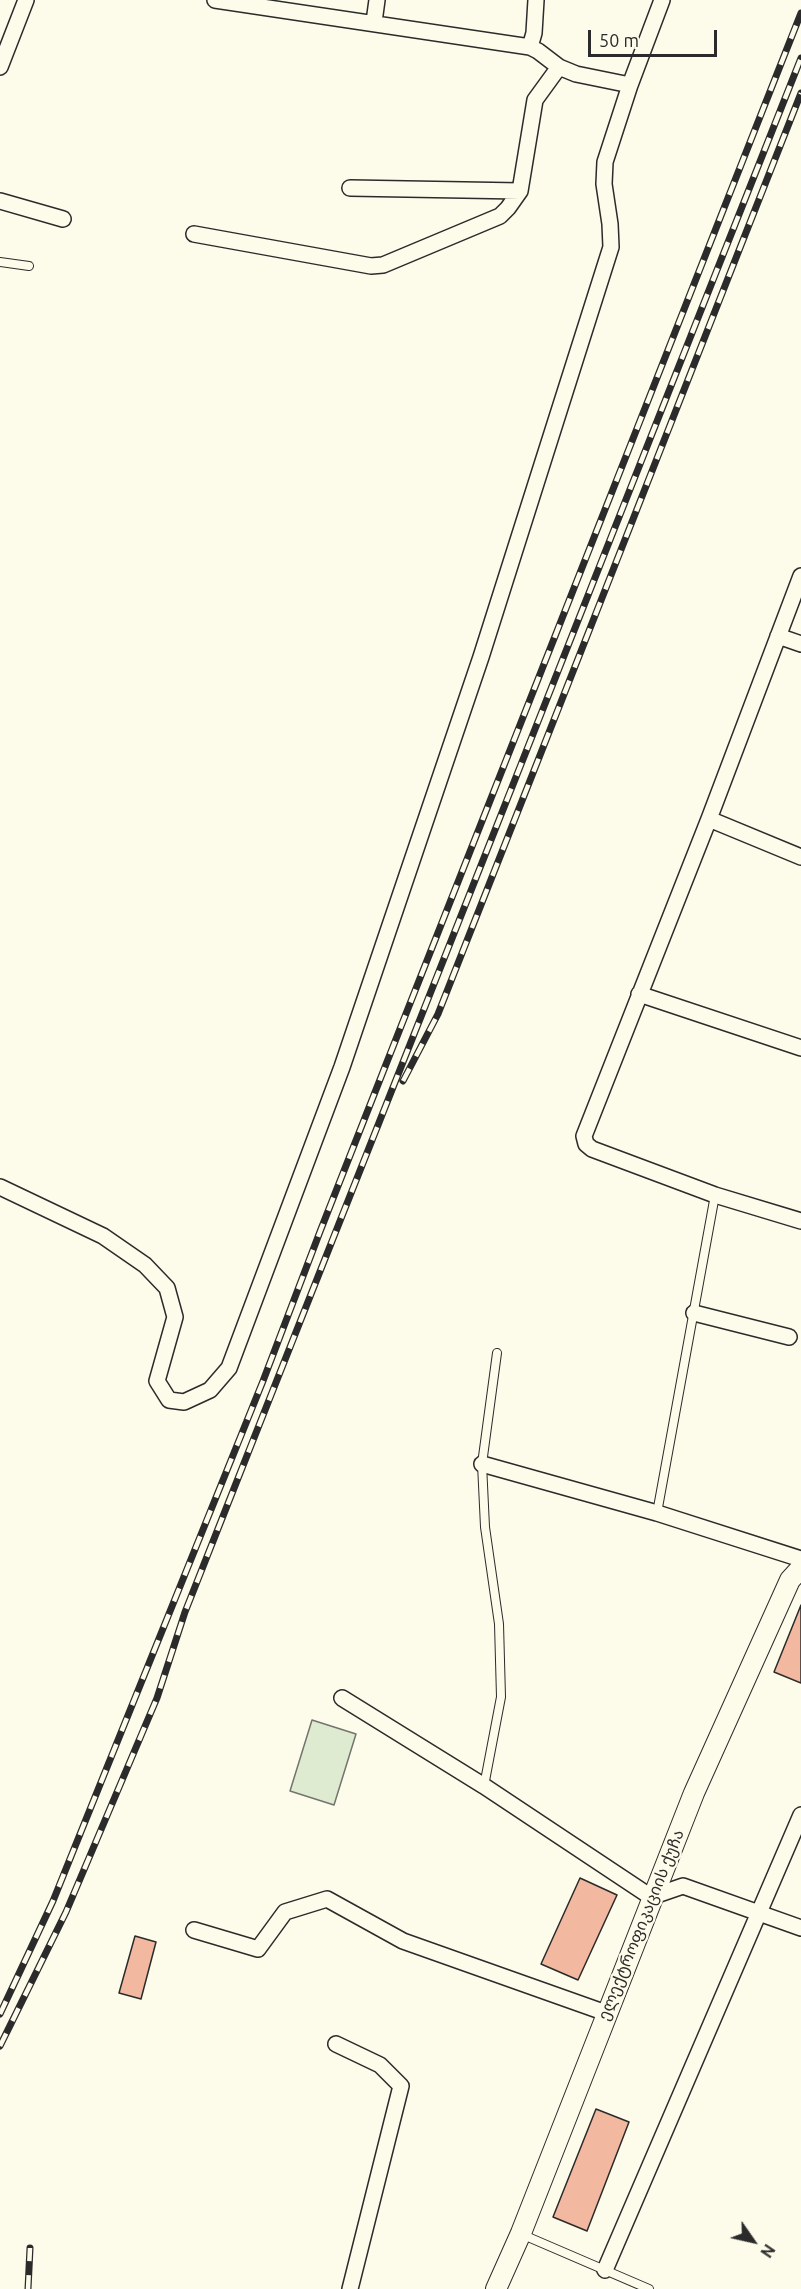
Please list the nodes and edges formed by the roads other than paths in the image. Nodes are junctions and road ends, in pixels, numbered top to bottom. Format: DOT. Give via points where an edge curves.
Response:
graph roads {
  1 [pos="26,0"];
  2 [pos="215,0"];
  3 [pos="377,0"];
  4 [pos="536,0"];
  5 [pos="662,0"];
  6 [pos="374,22"];
  7 [pos="530,47"];
  8 [pos="0,67"];
  9 [pos="559,67"];
  10 [pos="630,85"];
  11 [pos="350,188"];
  12 [pos="520,191"];
  13 [pos="0,201"];
  14 [pos="63,219"];
  15 [pos="194,234"];
  16 [pos="0,262"];
  17 [pos="29,266"];
  18 [pos="801,576"];
  19 [pos="778,636"];
  20 [pos="801,644"];
  21 [pos="709,819"];
  22 [pos="801,857"];
  23 [pos="639,994"];
  24 [pos="801,1048"];
  25 [pos="0,1187"];
  26 [pos="715,1196"];
  27 [pos="801,1221"];
  28 [pos="694,1313"];
  29 [pos="789,1337"];
  30 [pos="497,1353"];
  31 [pos="482,1464"];
  32 [pos="657,1513"];
  33 [pos="801,1559"];
  34 [pos="801,1568"];
  35 [pos="342,1698"];
  36 [pos="483,1786"];
  37 [pos="801,1815"];
  38 [pos="651,1897"];
  39 [pos="759,1913"];
  40 [pos="801,1928"];
  41 [pos="194,1930"];
  42 [pos="606,2013"];
  43 [pos="336,2044"];
  44 [pos="521,2234"];
  45 [pos="605,2270"];
  46 [pos="350,2289"];
  47 [pos="496,2289"];
  48 [pos="650,2289"];
  1 -- 8 [label="street"];
  2 -- 6 [label="street"];
  3 -- 6 [label="street"];
  4 -- 7 [label="street"];
  5 -- 10 [label="street"];
  6 -- 7 [label="street"];
  7 -- 9 [label="street"];
  9 -- 10 [label="street"];
  9 -- 12 [label="street" via="535,100"];
  10 -- 25 [label="street" via="605,162 611,247 481,657 342,1067 229,1368 210,1390 184,1402 169,1400 157,1381 175,1317 167,1288 145,1265 103,1236"];
  11 -- 12 [label="street"];
  12 -- 15 [label="street" via="500,216 383,265 370,266"];
  13 -- 14 [label="street"];
  16 -- 17 [label="lane"];
  18 -- 19 [label="street"];
  19 -- 20 [label="street"];
  19 -- 21 [label="street"];
  21 -- 22 [label="street"];
  21 -- 23 [label="street"];
  23 -- 24 [label="street"];
  23 -- 26 [label="street" via="584,1136 586,1144"];
  26 -- 27 [label="street"];
  26 -- 28 [label="lane"];
  28 -- 29 [label="street"];
  28 -- 32 [label="lane"];
  30 -- 31 [label="lane"];
  31 -- 32 [label="street"];
  31 -- 36 [label="lane" via="485,1527 499,1624 501,1697"];
  32 -- 33 [label="street"];
  34 -- 38 [label="street, ელექტროფიკაციის ქუჩა" via="790,1580"];
  35 -- 36 [label="street"];
  36 -- 38 [label="street"];
  37 -- 39 [label="street"];
  38 -- 39 [label="street" via="682,1886"];
  38 -- 42 [label="street, ელექტროფიკაციის ქუჩა"];
  39 -- 40 [label="street"];
  39 -- 45 [label="street"];
  41 -- 42 [label="street" via="258,1949 285,1912 327,1899 403,1941"];
  42 -- 44 [label="street, ელექტროფიკაციის ქუჩა"];
  43 -- 46 [label="street" via="380,2065 401,2085"];
  44 -- 45 [label="lane"];
  44 -- 47 [label="street, ელექტროფიკაციის ქუჩა"];
  45 -- 48 [label="lane"];
}
